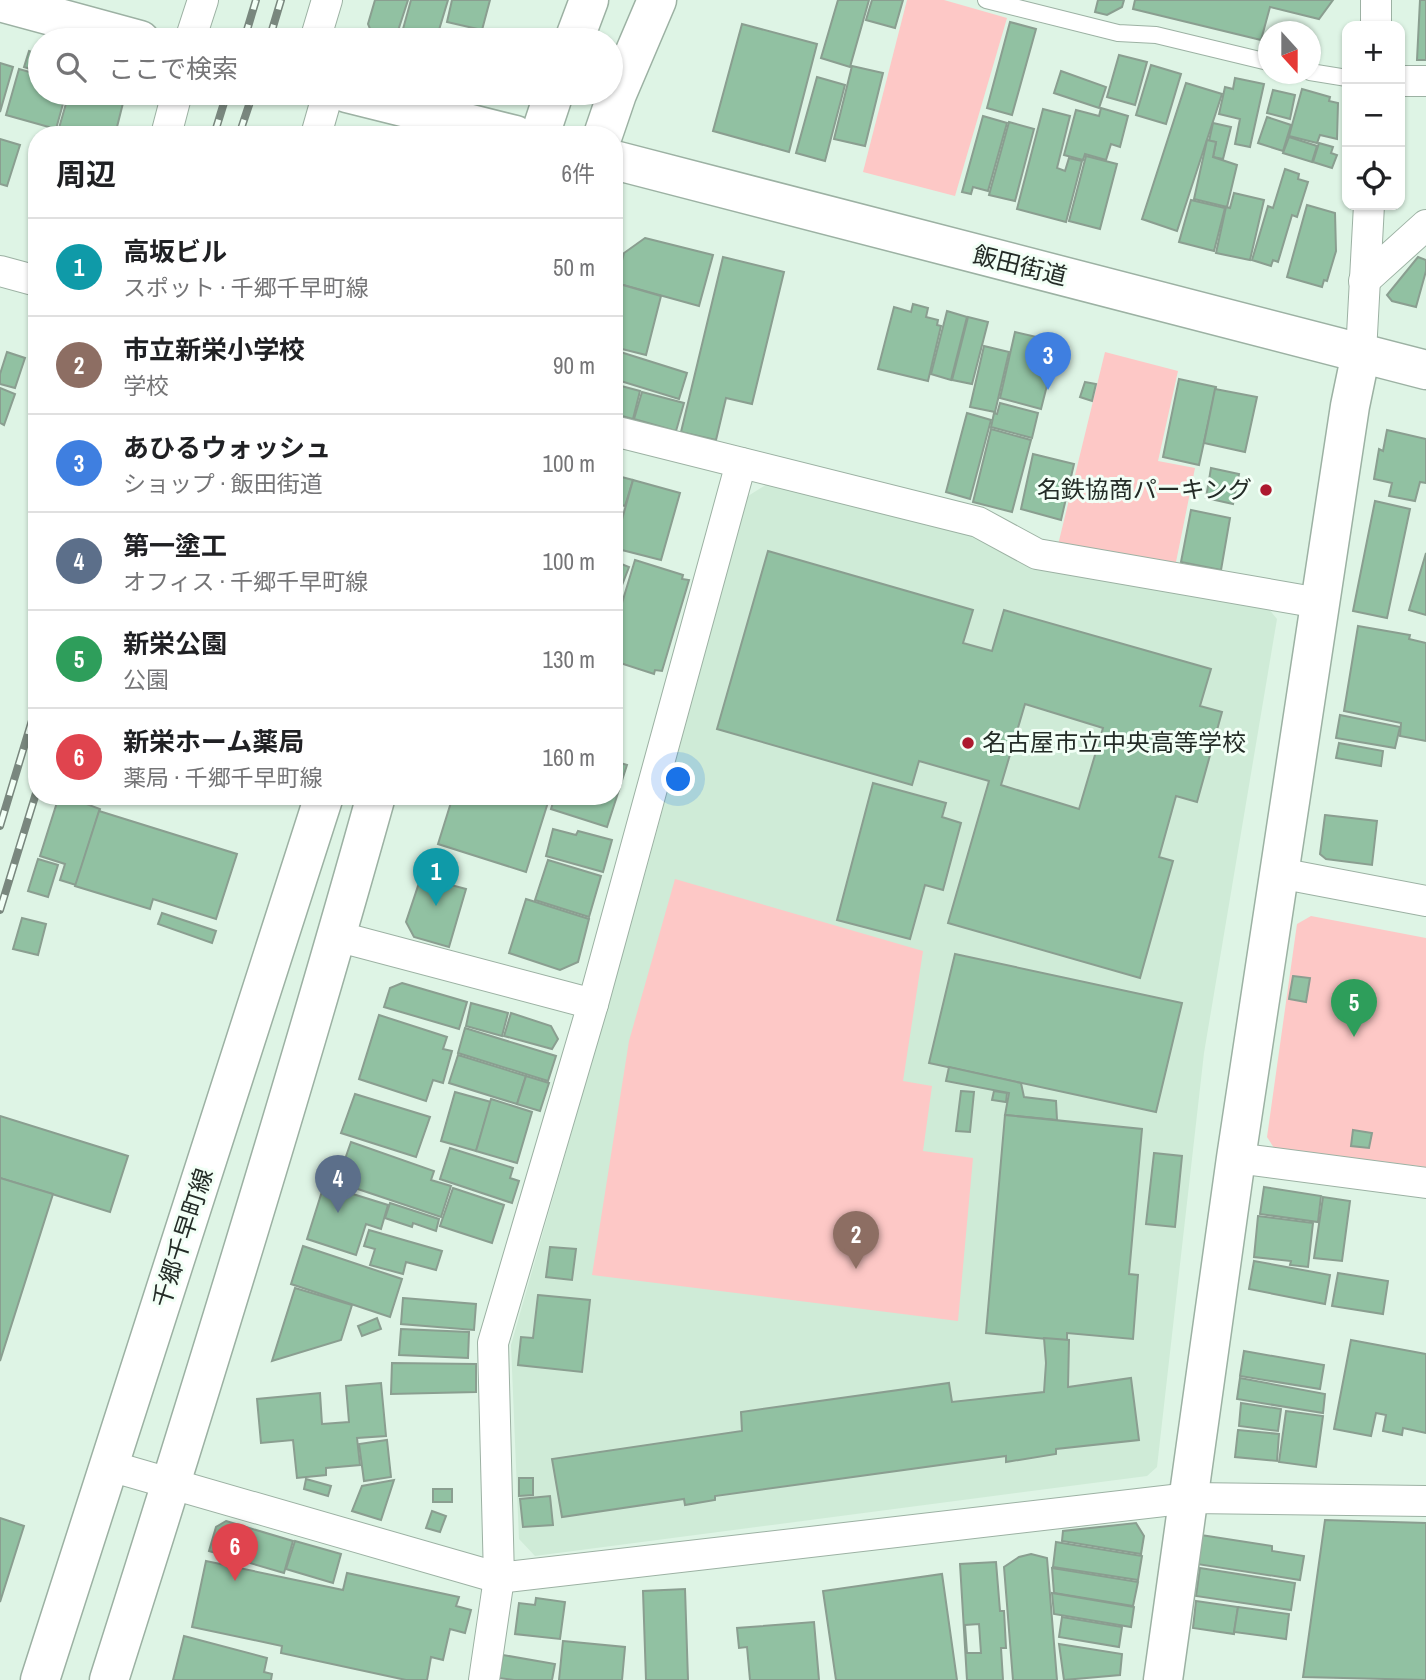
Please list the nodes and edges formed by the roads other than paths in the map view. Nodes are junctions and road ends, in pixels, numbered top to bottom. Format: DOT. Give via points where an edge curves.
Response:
graph roads {
  1 [pos="327,0"];
  2 [pos="589,0"];
  3 [pos="657,0"];
  4 [pos="986,0"];
  5 [pos="1376,0"];
  6 [pos="0,2"];
  7 [pos="202,2"];
  8 [pos="1376,21"];
  9 [pos="96,28"];
  10 [pos="194,28"];
  11 [pos="319,28"];
  12 [pos="578,28"];
  13 [pos="1258,59"];
  14 [pos="1321,74"];
  15 [pos="1342,77"];
  16 [pos="623,80"];
  17 [pos="1405,81"];
  18 [pos="1426,81"];
  19 [pos="174,105"];
  20 [pos="325,105"];
  21 [pos="395,105"];
  22 [pos="550,105"];
  23 [pos="613,105"];
  24 [pos="168,126"];
  25 [pos="319,126"];
  26 [pos="480,126"];
  27 [pos="543,126"];
  28 [pos="606,126"];
  29 [pos="623,162"];
  30 [pos="1369,210"];
  31 [pos="1426,225"];
  32 [pos="0,271"];
  33 [pos="28,279"];
  34 [pos="1364,281"];
  35 [pos="1361,354"];
  36 [pos="1426,370"];
  37 [pos="623,433"];
  38 [pos="741,463"];
  39 [pos="1319,603"];
  40 [pos="321,805"];
  41 [pos="373,805"];
  42 [pos="1279,873"];
  43 [pos="1426,901"];
  44 [pos="336,936"];
  45 [pos="593,1004"];
  46 [pos="1236,1158"];
  47 [pos="1426,1182"];
  48 [pos="110,1466"];
  49 [pos="171,1484"];
  50 [pos="1190,1498"];
  51 [pos="1426,1501"];
  52 [pos="499,1578"];
  53 [pos="40,1680"];
  54 [pos="109,1680"];
  55 [pos="484,1680"];
  56 [pos="1163,1680"];
  1 -- 11 [label="street"];
  2 -- 12 [label="main road"];
  3 -- 16 [label="main road"];
  4 -- 13 [label="lane" via="1118,33 1156,35"];
  5 -- 8 [label="street"];
  6 -- 9 [label="main road"];
  7 -- 10 [label="street"];
  14 -- 15 [label="lane"];
  17 -- 18 [label="street"];
  19 -- 24 [label="street"];
  20 -- 25 [label="street"];
  21 -- 26 [label="main road"];
  22 -- 27 [label="main road"];
  23 -- 28 [label="main road"];
  29 -- 35 [label="main road, 飯田街道"];
  30 -- 34 [label="street"];
  31 -- 34 [label="street"];
  32 -- 33 [label="street"];
  34 -- 35 [label="street"];
  35 -- 36 [label="main road, 飯田街道"];
  35 -- 39 [label="main road"];
  37 -- 38 [label="street"];
  38 -- 39 [label="street" via="978,523 1037,554"];
  38 -- 45 [label="street"];
  39 -- 42 [label="main road"];
  40 -- 48 [label="main road, 千郷千早町線"];
  41 -- 44 [label="main road"];
  42 -- 43 [label="street"];
  42 -- 46 [label="main road"];
  44 -- 45 [label="street"];
  44 -- 49 [label="main road"];
  45 -- 52 [label="street" via="493,1343"];
  46 -- 47 [label="street"];
  46 -- 50 [label="main road"];
  48 -- 49 [label="street"];
  48 -- 53 [label="main road, 千郷千早町線"];
  49 -- 52 [label="street"];
  49 -- 54 [label="main road"];
  50 -- 51 [label="street"];
  50 -- 52 [label="street"];
  50 -- 56 [label="main road"];
  52 -- 55 [label="street"];
}
